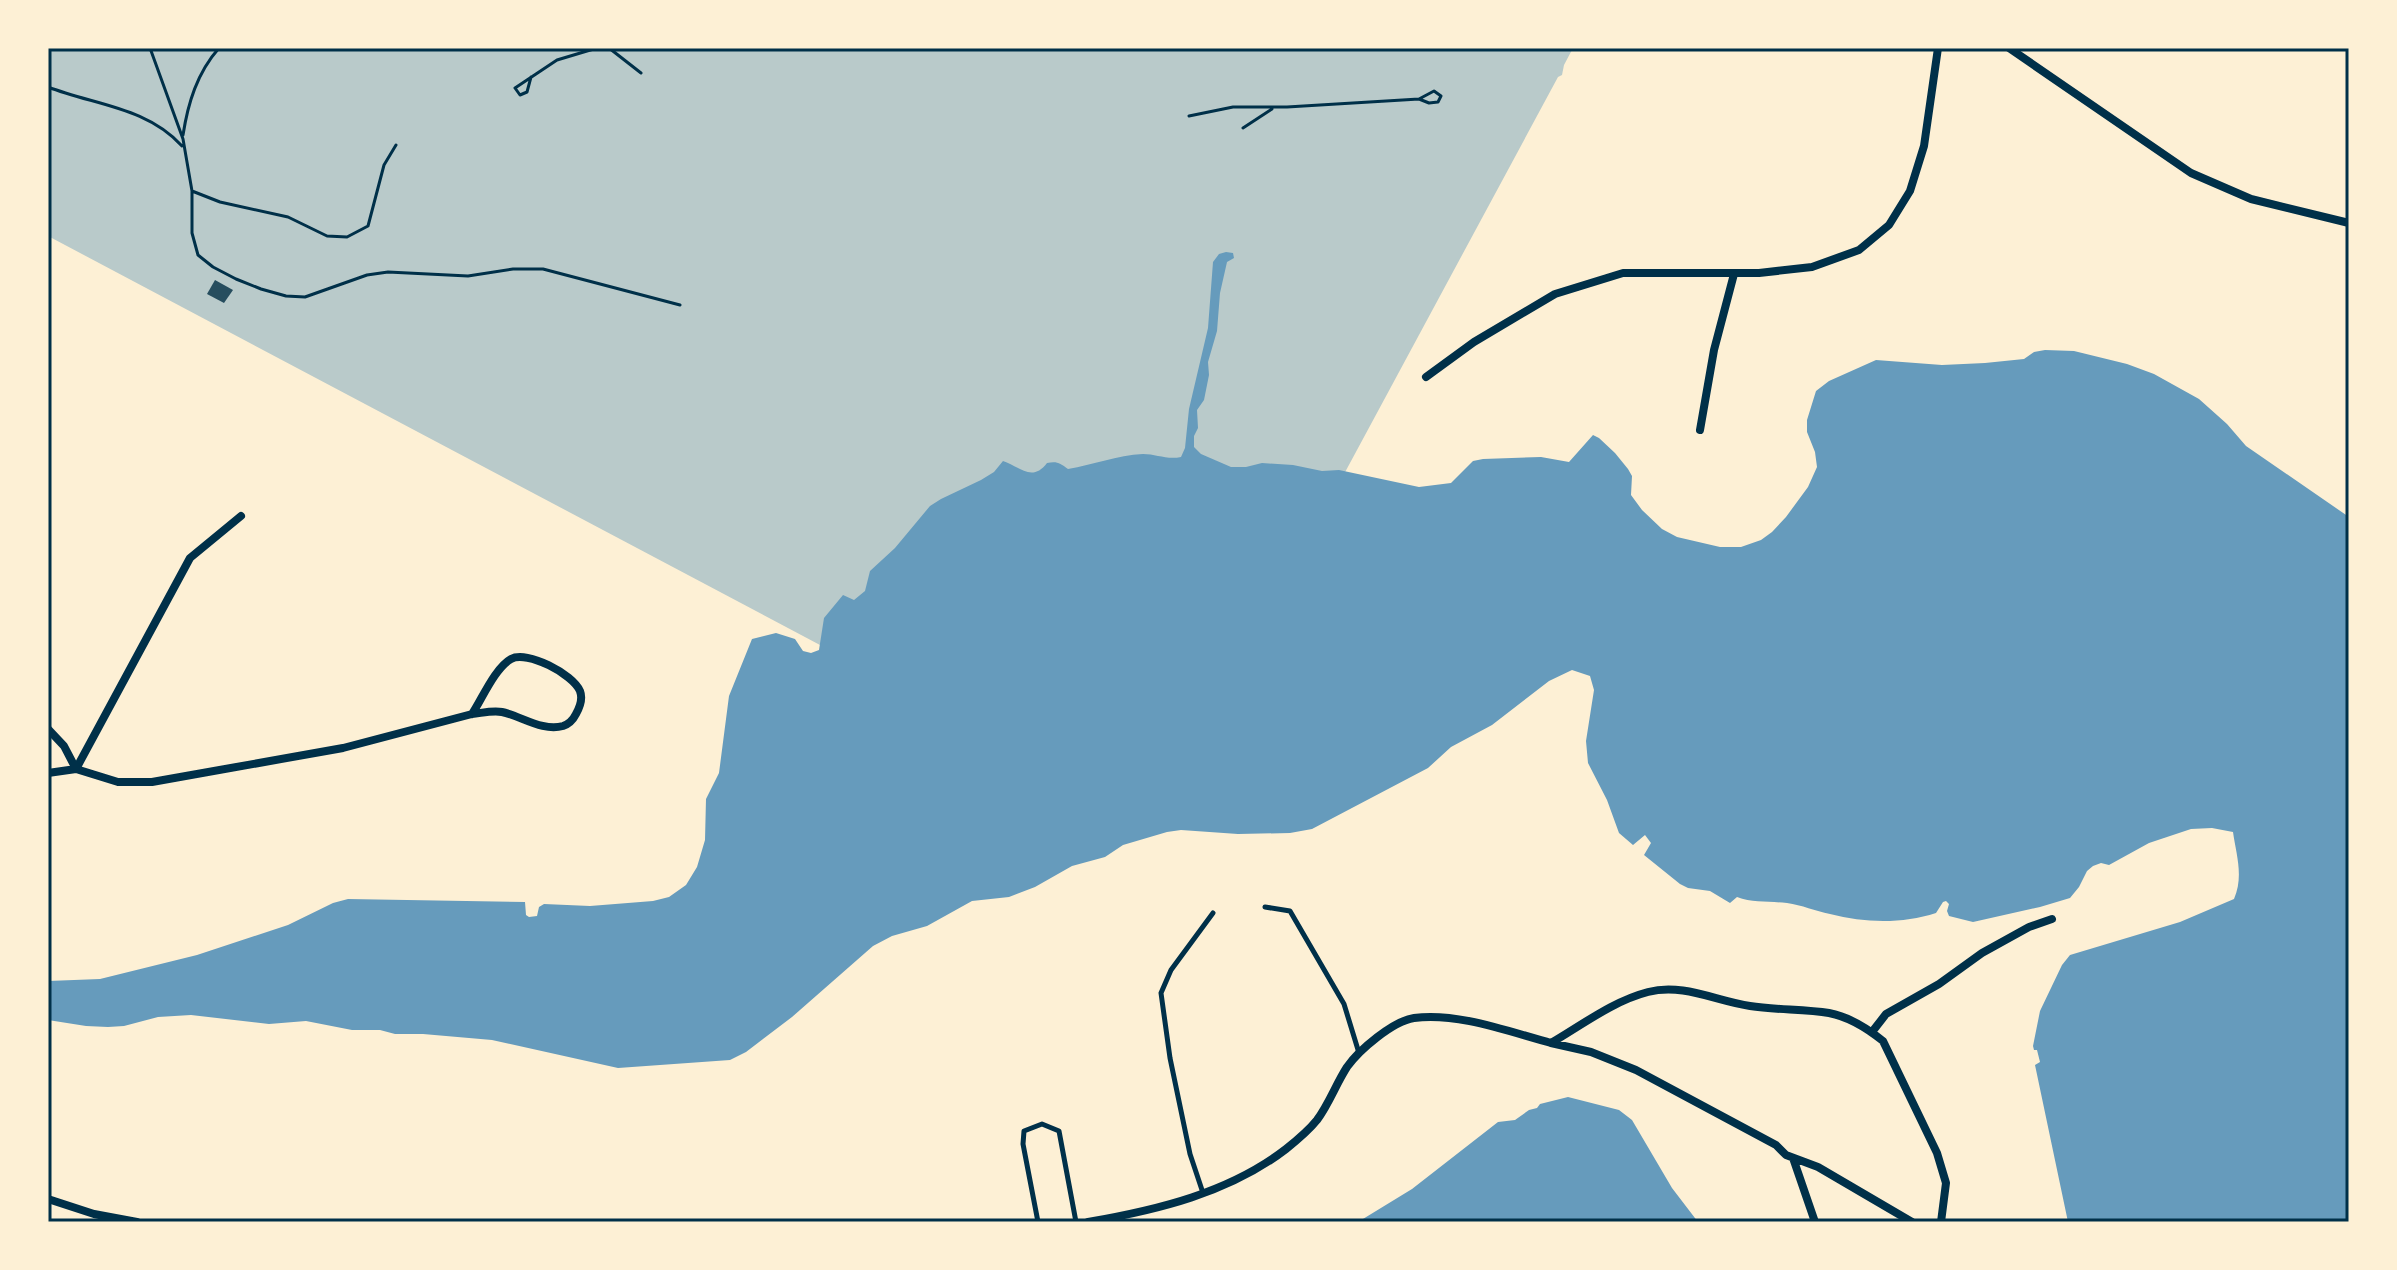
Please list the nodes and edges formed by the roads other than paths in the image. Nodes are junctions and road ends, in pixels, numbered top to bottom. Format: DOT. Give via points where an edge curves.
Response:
graph roads {
  1 [pos="1938,48"];
  2 [pos="2009,48"];
  3 [pos="2349,223"];
  4 [pos="1734,274"];
  5 [pos="1426,377"];
  6 [pos="1700,430"];
  7 [pos="241,516"];
  8 [pos="472,714"];
  9 [pos="48,729"];
  10 [pos="76,769"];
  11 [pos="48,773"];
  12 [pos="1265,907"];
  13 [pos="1213,913"];
  14 [pos="2052,919"];
  15 [pos="1872,1032"];
  16 [pos="1551,1043"];
  17 [pos="1360,1054"];
  18 [pos="1793,1158"];
  19 [pos="1203,1193"];
  20 [pos="48,1199"];
  21 [pos="93,1218"];
  22 [pos="137,1222"];
  23 [pos="1038,1222"];
  24 [pos="1076,1222"];
  25 [pos="1088,1222"];
  26 [pos="1815,1222"];
  27 [pos="1912,1222"];
  28 [pos="1941,1222"];
  1 -- 4 [label="street" via="1924,146 1910,191 1889,225 1859,250 1812,267"];
  2 -- 3 [label="street" via="2191,173 2251,199"];
  4 -- 5 [label="street" via="1623,273 1555,294"];
  4 -- 6 [label="street"];
  7 -- 10 [label="street" via="190,558"];
  8 -- 8 [label="street" via="501,711 565,726 580,708 581,698 571,679 522,656 496,673"];
  8 -- 10 [label="street" via="343,748 152,782 118,782"];
  9 -- 10 [label="street"];
  10 -- 11 [label="street"];
  12 -- 17 [label="lane" via="1290,911 1344,1004"];
  13 -- 19 [label="lane" via="1171,970 1161,993 1184,1126"];
  14 -- 15 [label="street" via="1982,953 1886,1014"];
  15 -- 16 [label="street" via="1830,1013 1746,1005 1669,988 1607,1008"];
  15 -- 28 [label="street" via="1883,1041 1937,1153 1946,1183"];
  16 -- 17 [label="street" via="1449,1017 1412,1018 1384,1032"];
  16 -- 18 [label="street" via="1636,1070"];
  17 -- 19 [label="street" via="1317,1120 1286,1149"];
  18 -- 26 [label="street"];
  18 -- 27 [label="street"];
  19 -- 25 [label="street"];
  20 -- 21 [label="street"];
  21 -- 22 [label="street"];
  23 -- 24 [label="lane" via="1023,1144 1024,1131 1042,1124 1059,1131"];
}
